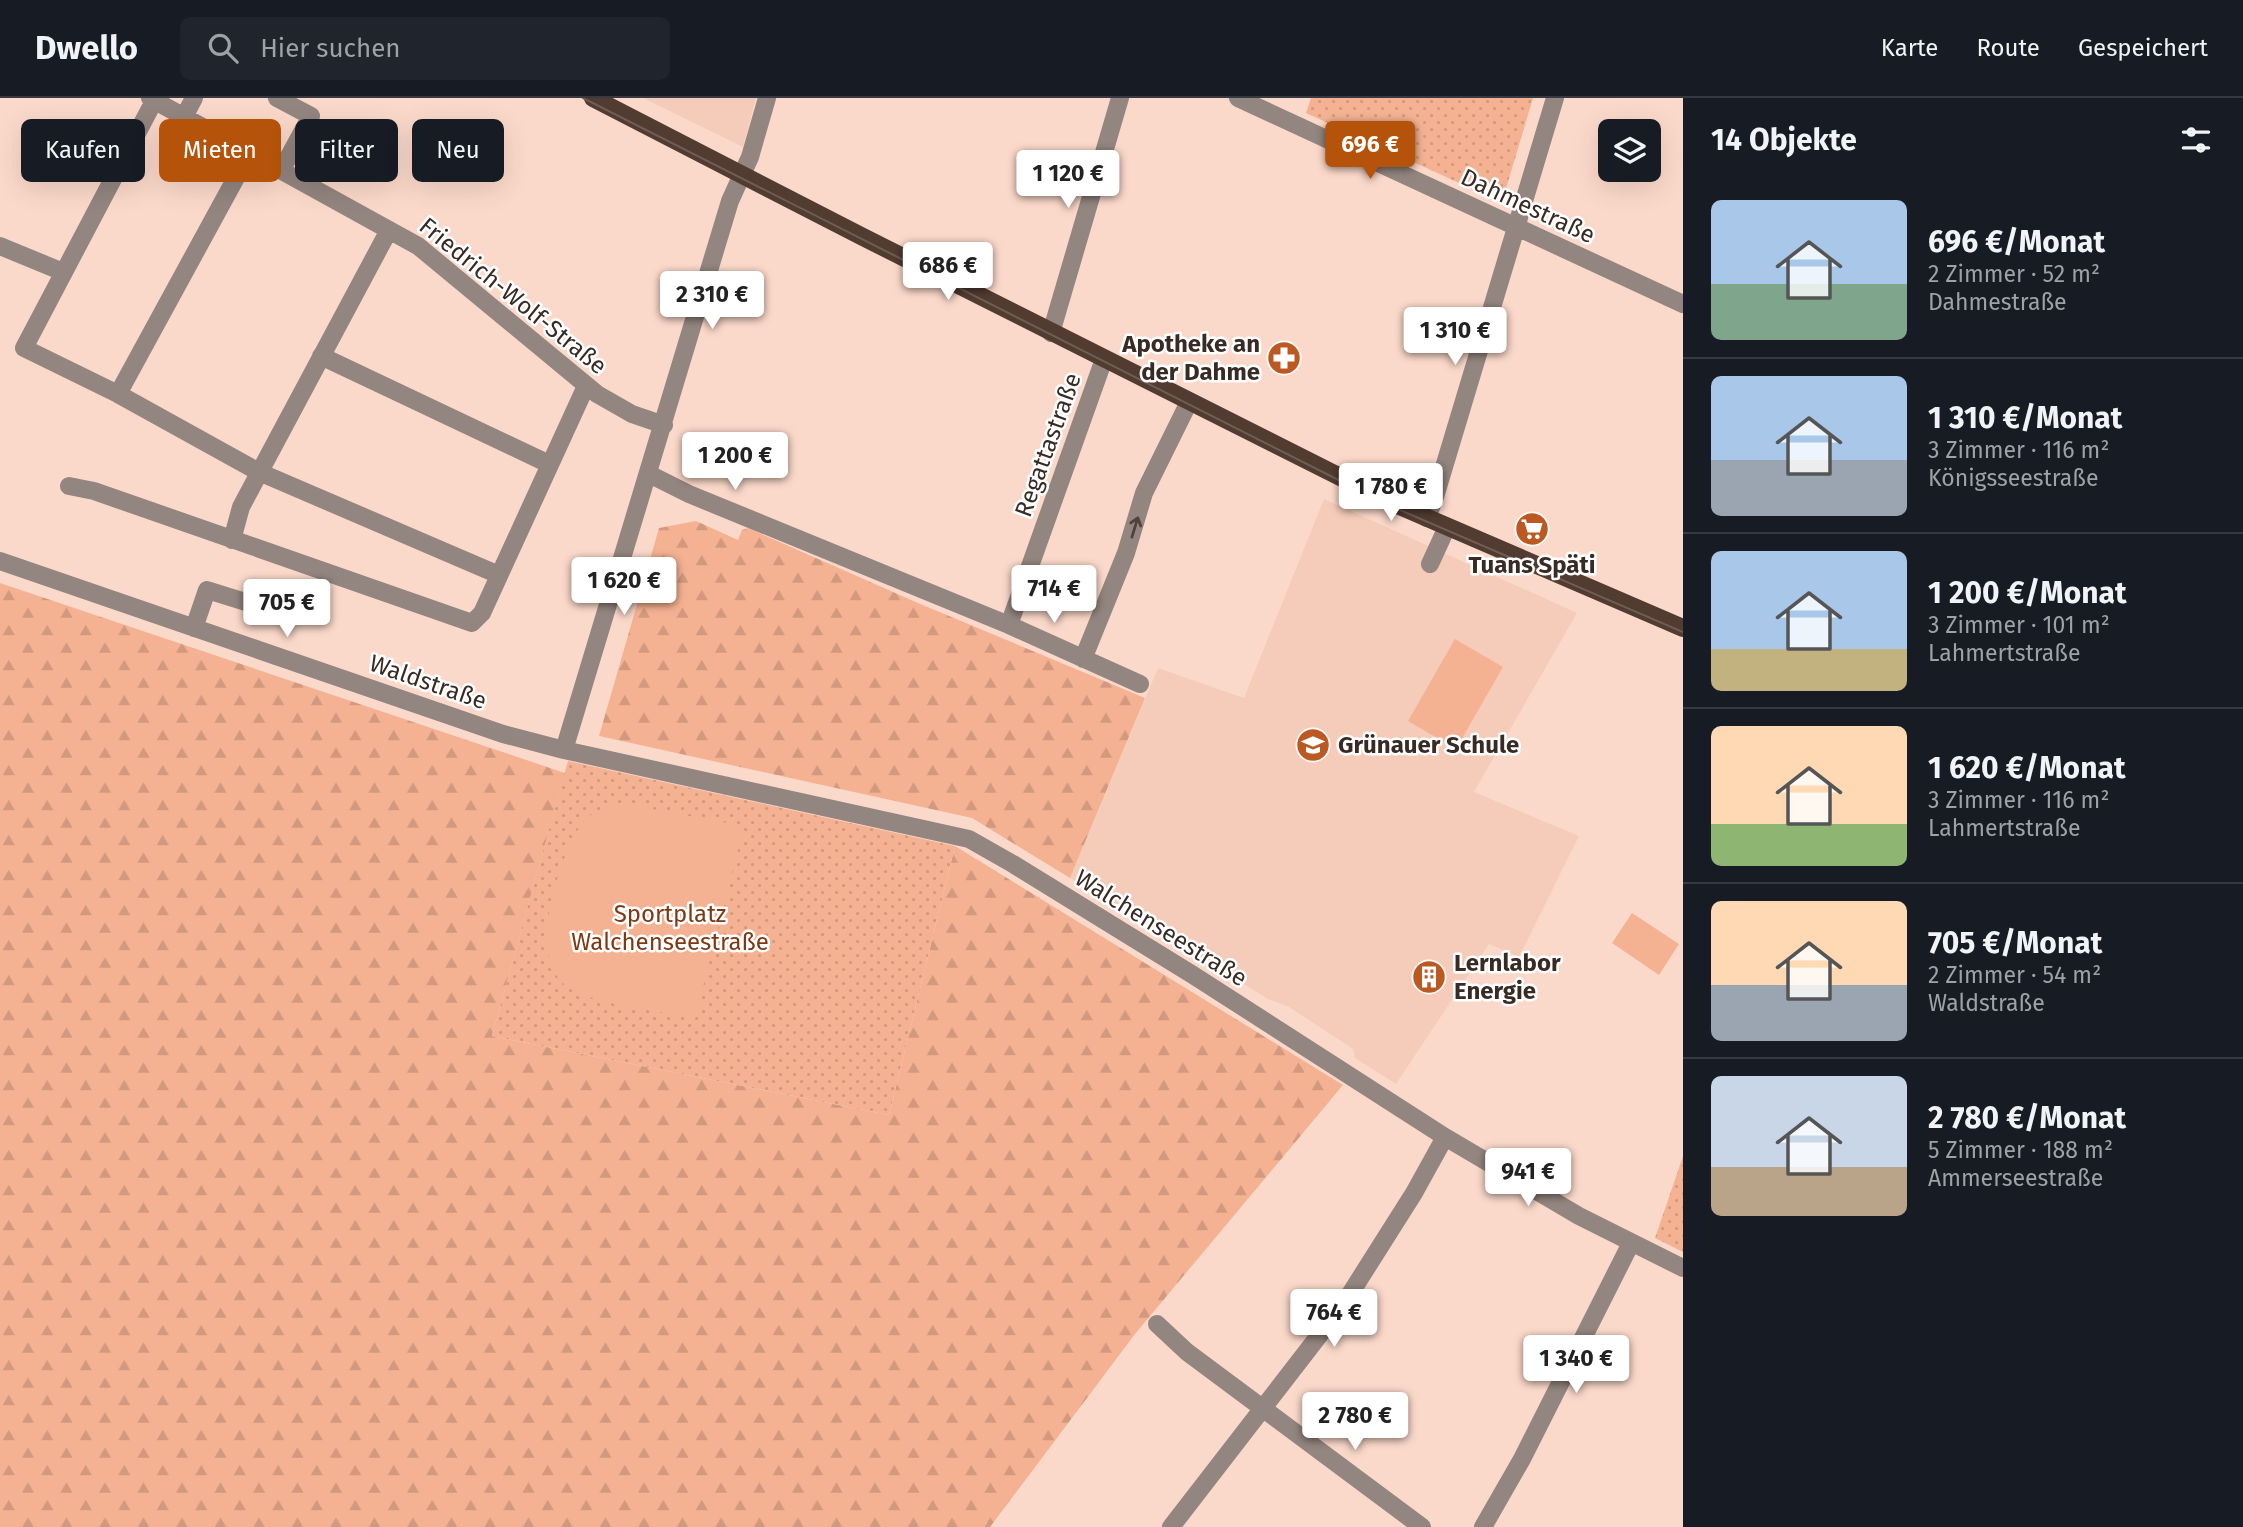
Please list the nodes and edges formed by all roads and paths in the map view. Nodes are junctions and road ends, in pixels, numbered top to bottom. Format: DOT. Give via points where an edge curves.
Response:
graph roads {
  1 [pos="194,98"];
  2 [pos="277,98"];
  3 [pos="593,98"];
  4 [pos="767,98"];
  5 [pos="1120,98"];
  6 [pos="1238,98"];
  7 [pos="1555,98"];
  8 [pos="152,99"];
  9 [pos="184,117"];
  10 [pos="188,119"];
  11 [pos="282,169"];
  12 [pos="742,176"];
  13 [pos="234,182"];
  14 [pos="1517,229"];
  15 [pos="388,230"];
  16 [pos="0,246"];
  17 [pos="63,272"];
  18 [pos="1683,304"];
  19 [pos="1051,333"];
  20 [pos="321,356"];
  21 [pos="1104,359"];
  22 [pos="586,386"];
  23 [pos="118,394"];
  24 [pos="1189,402"];
  25 [pos="664,425"];
  26 [pos="549,464"];
  27 [pos="259,472"];
  28 [pos="649,474"];
  29 [pos="69,486"];
  30 [pos="1427,518"];
  31 [pos="1447,527"];
  32 [pos="232,540"];
  33 [pos="0,561"];
  34 [pos="1430,564"];
  35 [pos="499,575"];
  36 [pos="252,604"];
  37 [pos="1009,625"];
  38 [pos="194,628"];
  39 [pos="1683,628"];
  40 [pos="1083,659"];
  41 [pos="1140,684"];
  42 [pos="564,750"];
  43 [pos="1445,1137"];
  44 [pos="1631,1242"];
  45 [pos="1683,1268"];
  46 [pos="1157,1324"];
  47 [pos="1265,1408"];
  48 [pos="1171,1527"];
  49 [pos="1422,1527"];
  50 [pos="1483,1527"];
  1 -- 9 [label="street"];
  2 -- 11 [label="street" via="311,116"];
  3 -- 12 [label="main road, Regattastraße"];
  4 -- 12 [label="street"];
  5 -- 19 [label="street"];
  6 -- 14 [label="street, Dahmestraße"];
  7 -- 14 [label="street"];
  8 -- 9 [label="street, Friedrich-Wolf-Straße"];
  8 -- 17 [label="street"];
  9 -- 10 [label="street, Friedrich-Wolf-Straße"];
  11 -- 15 [label="street, Friedrich-Wolf-Straße"];
  12 -- 19 [label="main road, Regattastraße"];
  12 -- 25 [label="street" via="730,201"];
  13 -- 23 [label="street"];
  14 -- 18 [label="street, Dahmestraße"];
  14 -- 30 [label="street"];
  15 -- 20 [label="street"];
  15 -- 22 [label="street, Friedrich-Wolf-Straße" via="418,246"];
  16 -- 17 [label="street"];
  17 -- 23 [label="street" via="24,348"];
  19 -- 21 [label="main road, Regattastraße"];
  20 -- 26 [label="street"];
  20 -- 27 [label="street"];
  21 -- 24 [label="main road, Regattastraße"];
  21 -- 37 [label="street, Regattastraße"];
  22 -- 25 [label="street, Friedrich-Wolf-Straße" via="632,414"];
  22 -- 26 [label="street"];
  23 -- 27 [label="street"];
  24 -- 30 [label="main road, Regattastraße"];
  40 -- 24 [label="street, one-way" via="1126,554 1144,493"];
  25 -- 28 [label="street"];
  26 -- 35 [label="street"];
  27 -- 32 [label="street" via="241,507"];
  27 -- 35 [label="street"];
  28 -- 37 [label="street"];
  28 -- 42 [label="street"];
  29 -- 32 [label="street"];
  30 -- 31 [label="main road, Regattastraße"];
  31 -- 34 [label="street"];
  31 -- 39 [label="main road, Regattastraße"];
  32 -- 35 [label="street" via="472,623 482,613"];
  33 -- 38 [label="street, Waldstraße"];
  36 -- 38 [label="street" via="207,590"];
  37 -- 40 [label="street"];
  38 -- 42 [label="street, Waldstraße" via="503,734"];
  40 -- 41 [label="street"];
  42 -- 43 [label="street, Walchenseestraße" via="969,839 1193,975"];
  43 -- 44 [label="street, Walchenseestraße"];
  43 -- 47 [label="street" via="1345,1302"];
  44 -- 45 [label="street, Walchenseestraße"];
  44 -- 50 [label="street"];
  46 -- 47 [label="street" via="1187,1352"];
  47 -- 48 [label="street"];
  47 -- 49 [label="street"];
}
